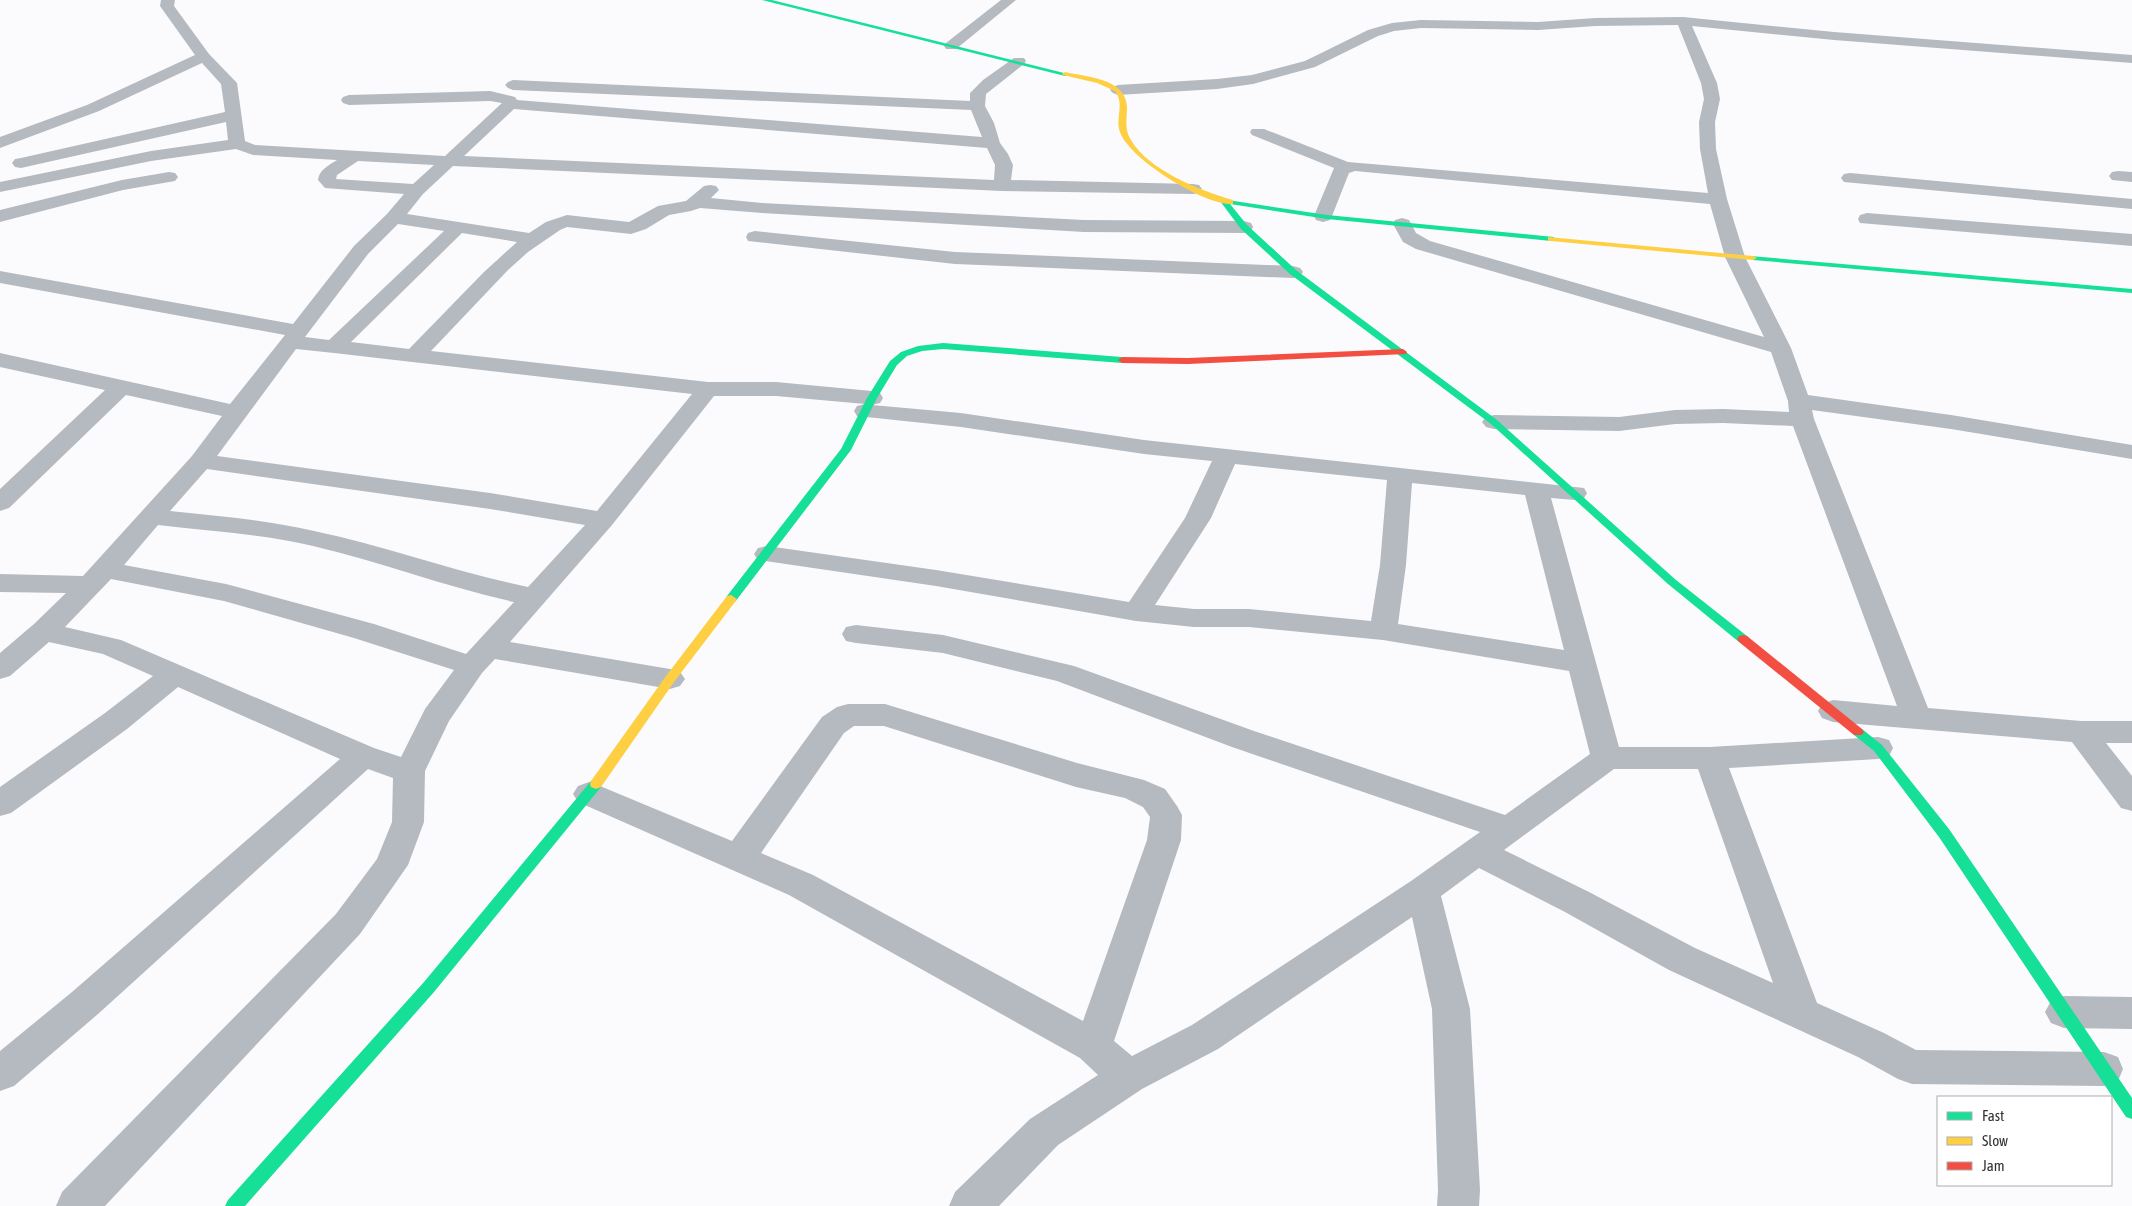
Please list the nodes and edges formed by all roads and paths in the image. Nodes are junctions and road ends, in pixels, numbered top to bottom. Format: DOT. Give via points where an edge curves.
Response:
graph roads {
  1 [pos="168,0"];
  2 [pos="765,0"];
  3 [pos="1010,0"];
  4 [pos="1683,21"];
  5 [pos="951,46"];
  6 [pos="204,57"];
  7 [pos="2132,59"];
  8 [pos="1019,61"];
  9 [pos="513,85"];
  10 [pos="1118,90"];
  11 [pos="349,100"];
  12 [pos="510,104"];
  13 [pos="977,106"];
  14 [pos="234,115"];
  15 [pos="1258,132"];
  16 [pos="0,143"];
  17 [pos="992,143"];
  18 [pos="237,144"];
  19 [pos="354,156"];
  20 [pos="449,161"];
  21 [pos="9,166"];
  22 [pos="1346,168"];
  23 [pos="727,173"];
  24 [pos="169,177"];
  25 [pos="1850,178"];
  26 [pos="1002,186"];
  27 [pos="0,187"];
  28 [pos="1193,189"];
  29 [pos="417,190"];
  30 [pos="1718,199"];
  31 [pos="1224,201"];
  32 [pos="697,202"];
  33 [pos="2132,204"];
  34 [pos="0,216"];
  35 [pos="1323,216"];
  36 [pos="394,218"];
  37 [pos="1867,219"];
  38 [pos="1402,224"];
  39 [pos="458,227"];
  40 [pos="1244,227"];
  41 [pos="755,237"];
  42 [pos="533,239"];
  43 [pos="2132,240"];
  44 [pos="1735,257"];
  45 [pos="1293,272"];
  46 [pos="0,277"];
  47 [pos="2132,291"];
  48 [pos="294,336"];
  49 [pos="334,347"];
  50 [pos="1780,348"];
  51 [pos="1403,352"];
  52 [pos="415,355"];
  53 [pos="4,366"];
  54 [pos="120,388"];
  55 [pos="708,389"];
  56 [pos="869,405"];
  57 [pos="1801,410"];
  58 [pos="236,412"];
  59 [pos="1494,422"];
  60 [pos="2132,452"];
  61 [pos="1226,456"];
  62 [pos="201,460"];
  63 [pos="1400,474"];
  64 [pos="1536,489"];
  65 [pos="1575,493"];
  66 [pos="0,503"];
  67 [pos="151,517"];
  68 [pos="603,520"];
  69 [pos="768,554"];
  70 [pos="98,577"];
  71 [pos="0,583"];
  72 [pos="535,597"];
  73 [pos="1136,612"];
  74 [pos="44,631"];
  75 [pos="1383,631"];
  76 [pos="856,634"];
  77 [pos="480,657"];
  78 [pos="1582,663"];
  79 [pos="0,669"];
  80 [pos="174,675"];
  81 [pos="670,678"];
  82 [pos="1834,711"];
  83 [pos="1917,718"];
  84 [pos="2082,732"];
  85 [pos="2132,732"];
  86 [pos="1878,748"];
  87 [pos="363,756"];
  88 [pos="1608,758"];
  89 [pos="1710,758"];
  90 [pos="409,771"];
  91 [pos="589,794"];
  92 [pos="2132,799"];
  93 [pos="0,804"];
  94 [pos="1509,829"];
  95 [pos="1478,852"];
  96 [pos="739,858"];
  97 [pos="1423,891"];
  98 [pos="2064,1012"];
  99 [pos="1802,1013"];
  100 [pos="2132,1013"];
  101 [pos="1093,1046"];
  102 [pos="2104,1069"];
  103 [pos="0,1074"];
  104 [pos="1128,1078"];
  105 [pos="2132,1112"];
  106 [pos="76,1206"];
  107 [pos="234,1206"];
  108 [pos="970,1206"];
  109 [pos="1458,1206"];
  1 -- 6 [label="street" via="167,6"];
  2 -- 5 [label="street"];
  3 -- 5 [label="street"];
  4 -- 7 [label="street"];
  4 -- 10 [label="street" via="1538,26 1452,23 1392,27 1373,32 1310,64 1253,79"];
  4 -- 30 [label="street" via="1709,83 1712,99 1707,122"];
  5 -- 8 [label="street"];
  6 -- 14 [label="street" via="229,83"];
  6 -- 16 [label="street" via="93,108"];
  8 -- 10 [label="street" via="1090,79"];
  8 -- 13 [label="street" via="978,93"];
  9 -- 13 [label="street"];
  10 -- 28 [label="street" via="1123,97 1121,125 1126,140"];
  11 -- 12 [label="street" via="490,96 505,98"];
  12 -- 17 [label="street"];
  12 -- 20 [label="street"];
  13 -- 17 [label="street"];
  14 -- 18 [label="street"];
  14 -- 21 [label="street"];
  15 -- 22 [label="street"];
  17 -- 26 [label="street" via="1004,165"];
  18 -- 19 [label="street" via="253,150"];
  18 -- 27 [label="street" via="151,156"];
  19 -- 20 [label="street"];
  19 -- 29 [label="street" via="331,171 327,180 331,184"];
  20 -- 23 [label="street"];
  20 -- 29 [label="street"];
  22 -- 30 [label="street" via="1364,166"];
  22 -- 35 [label="street" via="1341,171"];
  23 -- 26 [label="street"];
  23 -- 32 [label="street"];
  24 -- 34 [label="street" via="122,185"];
  25 -- 33 [label="street"];
  26 -- 28 [label="street"];
  28 -- 31 [label="street"];
  29 -- 36 [label="street"];
  30 -- 44 [label="street"];
  31 -- 35 [label="street"];
  31 -- 40 [label="street"];
  32 -- 40 [label="street" via="1084,226"];
  32 -- 42 [label="street" via="664,210 631,228 557,223"];
  35 -- 38 [label="street"];
  36 -- 39 [label="street"];
  36 -- 48 [label="street" via="361,250"];
  37 -- 43 [label="street"];
  38 -- 44 [label="street"];
  38 -- 50 [label="street" via="1410,240 1423,245"];
  39 -- 42 [label="street"];
  39 -- 49 [label="street"];
  40 -- 45 [label="street"];
  41 -- 45 [label="street" via="955,258"];
  42 -- 52 [label="street" via="515,251 476,289"];
  44 -- 47 [label="street"];
  44 -- 50 [label="street"];
  45 -- 51 [label="street"];
  46 -- 48 [label="street"];
  48 -- 49 [label="street"];
  48 -- 58 [label="street"];
  49 -- 52 [label="street"];
  50 -- 57 [label="street"];
  51 -- 56 [label="street" via="1188,361 1107,360 943,346 921,348 904,354 894,363"];
  51 -- 59 [label="street"];
  52 -- 55 [label="street"];
  53 -- 54 [label="street"];
  54 -- 58 [label="street"];
  54 -- 66 [label="street"];
  55 -- 56 [label="street" via="776,389"];
  55 -- 68 [label="street"];
  56 -- 61 [label="street" via="1144,447"];
  56 -- 69 [label="street" via="846,450"];
  57 -- 59 [label="street" via="1675,417 1619,424"];
  57 -- 60 [label="street" via="1951,422"];
  57 -- 83 [label="street"];
  58 -- 62 [label="street"];
  59 -- 65 [label="street"];
  61 -- 63 [label="street"];
  61 -- 73 [label="street" via="1215,487 1193,529"];
  62 -- 67 [label="street"];
  62 -- 68 [label="street"];
  63 -- 64 [label="street"];
  63 -- 75 [label="street" via="1393,565"];
  64 -- 65 [label="street"];
  64 -- 78 [label="street"];
  65 -- 82 [label="street" via="1672,582"];
  67 -- 70 [label="street"];
  67 -- 72 [label="street" via="283,532 505,592"];
  68 -- 72 [label="street"];
  69 -- 73 [label="street"];
  69 -- 81 [label="street"];
  70 -- 71 [label="street"];
  70 -- 74 [label="street"];
  70 -- 77 [label="street" via="226,593 364,631"];
  72 -- 77 [label="street"];
  73 -- 75 [label="street" via="1194,618 1249,618"];
  74 -- 79 [label="street"];
  74 -- 80 [label="street" via="110,647"];
  75 -- 78 [label="street"];
  76 -- 94 [label="street" via="943,644 1064,673 1243,739"];
  77 -- 81 [label="street"];
  77 -- 90 [label="street" via="436,717"];
  78 -- 88 [label="street"];
  80 -- 87 [label="street"];
  80 -- 93 [label="street"];
  81 -- 91 [label="street"];
  82 -- 83 [label="street"];
  82 -- 86 [label="street"];
  83 -- 84 [label="street"];
  84 -- 85 [label="street"];
  84 -- 92 [label="street"];
  86 -- 89 [label="street"];
  86 -- 98 [label="street" via="1944,833"];
  87 -- 90 [label="street"];
  87 -- 103 [label="street" via="86,1002"];
  88 -- 89 [label="street"];
  88 -- 94 [label="street"];
  89 -- 99 [label="street"];
  90 -- 106 [label="street" via="408,822 391,865 348,924"];
  91 -- 96 [label="street"];
  91 -- 107 [label="street" via="429,988"];
  94 -- 95 [label="street"];
  95 -- 97 [label="street"];
  95 -- 99 [label="street" via="1682,958"];
  96 -- 101 [label="street" via="801,885"];
  96 -- 101 [label="street" via="833,725 848,715 885,715 1076,775 1133,788 1154,798 1166,815 1164,840"];
  97 -- 104 [label="street" via="1205,1037"];
  97 -- 109 [label="street" via="1451,1009"];
  98 -- 100 [label="street"];
  98 -- 102 [label="street"];
  99 -- 102 [label="street" via="1912,1067"];
  101 -- 104 [label="street"];
  102 -- 105 [label="street"];
  104 -- 108 [label="street" via="1044,1132"];
}
